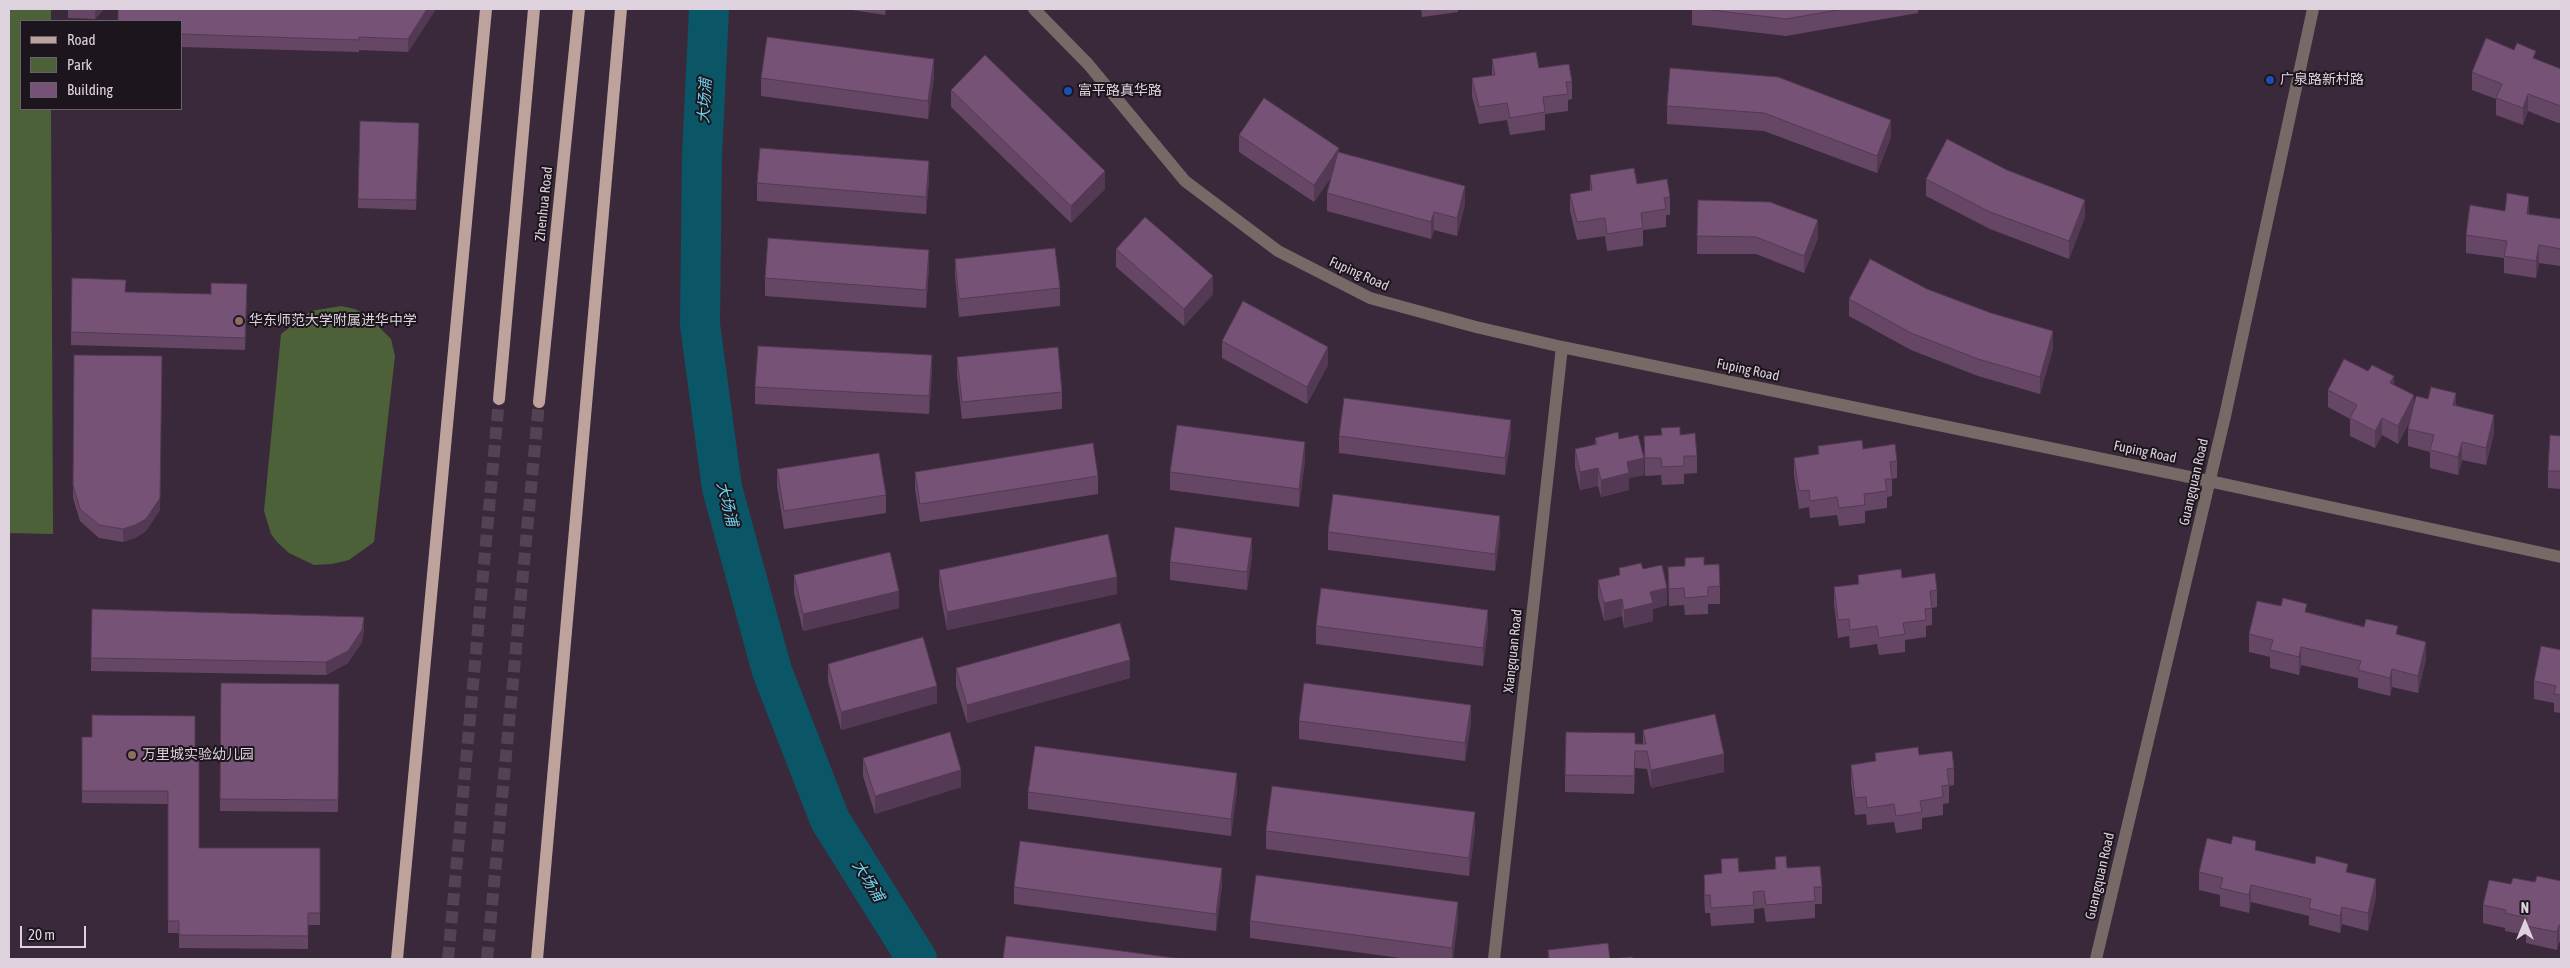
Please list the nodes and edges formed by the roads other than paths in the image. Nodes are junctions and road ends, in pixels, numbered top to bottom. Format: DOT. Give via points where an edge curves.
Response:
graph roads {
  1 [pos="486,9"];
  2 [pos="534,9"];
  3 [pos="579,9"];
  4 [pos="621,9"];
  5 [pos="1034,9"];
  6 [pos="2313,9"];
  7 [pos="1562,347"];
  8 [pos="499,398"];
  9 [pos="539,402"];
  10 [pos="2210,481"];
  11 [pos="2561,557"];
  12 [pos="397,959"];
  13 [pos="537,959"];
  14 [pos="1494,959"];
  15 [pos="2096,959"];
  1 -- 12 [label="main road"];
  2 -- 8 [label="main road, Zhenhua Road"];
  3 -- 9 [label="main road, Zhenhua Road"];
  4 -- 13 [label="main road"];
  5 -- 7 [label="street, Fuping Road" via="1088,64 1186,180 1278,252 1370,298"];
  6 -- 10 [label="street, Guangquan Road"];
  7 -- 10 [label="street, Fuping Road"];
  7 -- 14 [label="street, Xiangquan Road"];
  10 -- 11 [label="street, Fuping Road"];
  10 -- 15 [label="street, Guangquan Road"];
}
